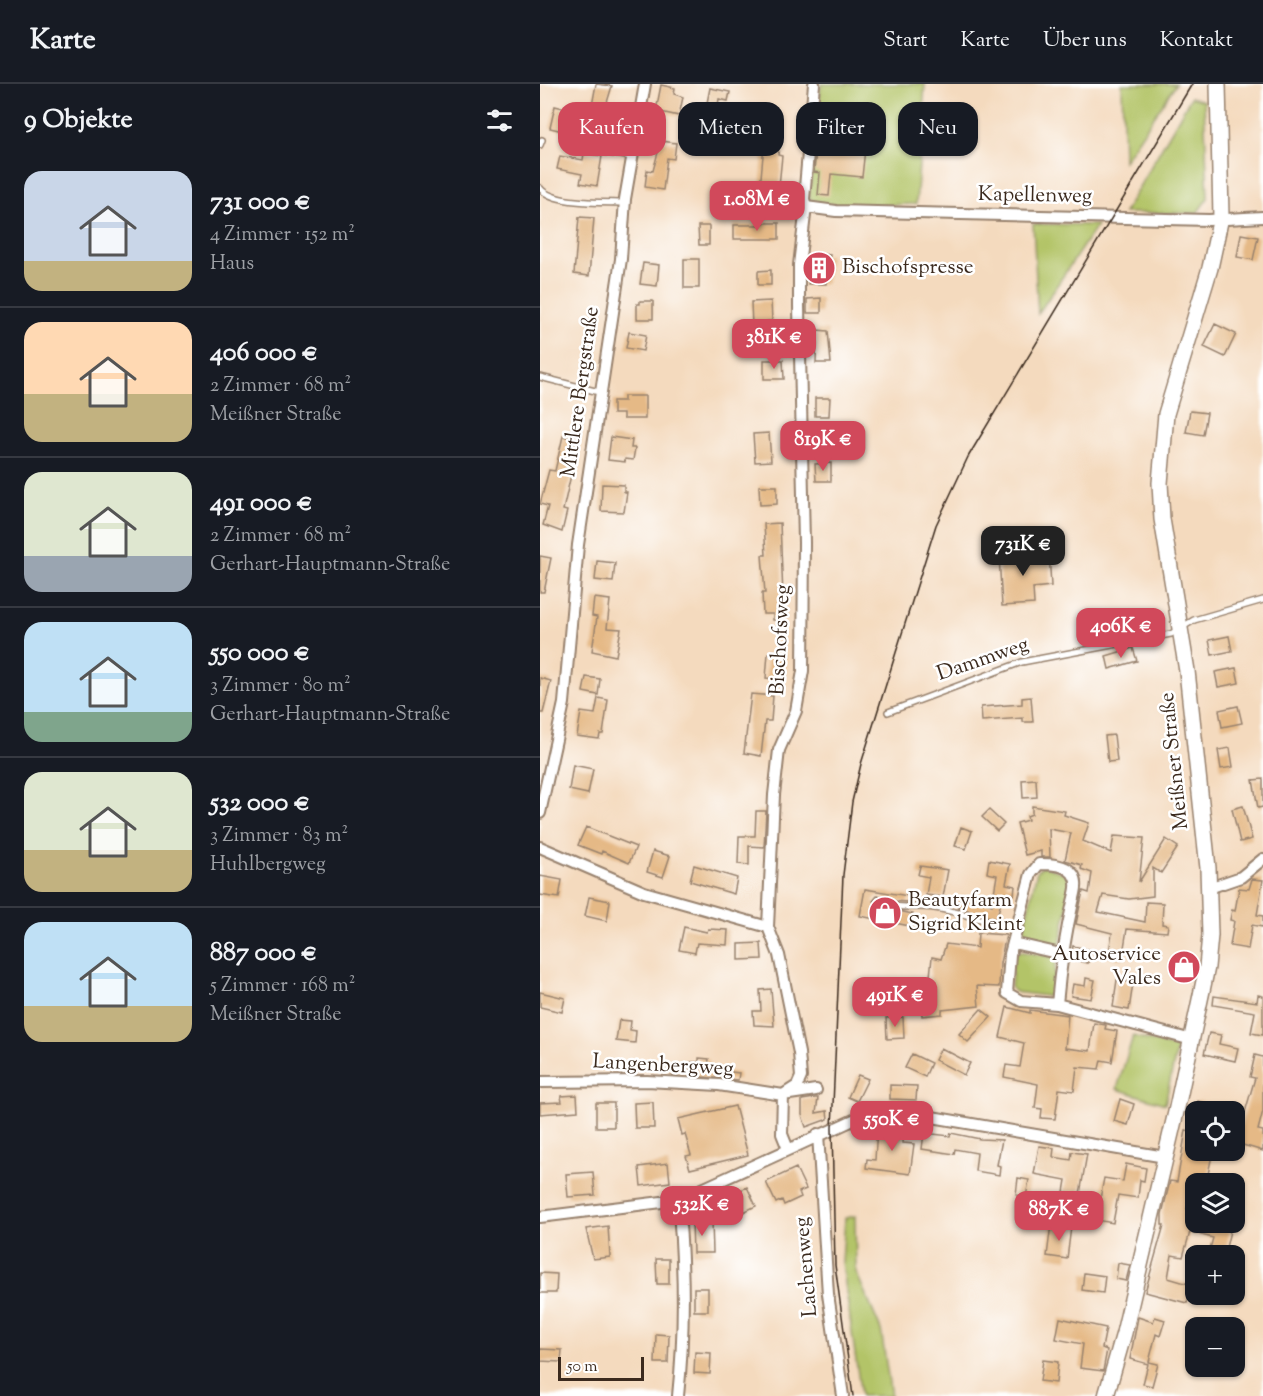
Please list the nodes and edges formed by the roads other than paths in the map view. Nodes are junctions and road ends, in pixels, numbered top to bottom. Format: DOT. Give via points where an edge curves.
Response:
graph roads {
  1 [pos="644,84"];
  2 [pos="814,84"];
  3 [pos="1218,84"];
  4 [pos="627,156"];
  5 [pos="632,157"];
  6 [pos="540,188"];
  7 [pos="625,203"];
  8 [pos="806,207"];
  9 [pos="1221,217"];
  10 [pos="1263,217"];
  11 [pos="540,377"];
  12 [pos="599,392"];
  13 [pos="1263,600"];
  14 [pos="1181,629"];
  15 [pos="888,712"];
  16 [pos="540,809"];
  17 [pos="540,847"];
  18 [pos="1263,859"];
  19 [pos="1209,888"];
  20 [pos="878,900"];
  21 [pos="768,927"];
  22 [pos="1017,930"];
  23 [pos="1013,944"];
  24 [pos="1061,954"];
  25 [pos="1057,1004"];
  26 [pos="1192,1040"];
  27 [pos="540,1082"];
  28 [pos="816,1090"];
  29 [pos="783,1095"];
  30 [pos="818,1134"];
  31 [pos="788,1149"];
  32 [pos="1165,1157"];
  33 [pos="678,1200"];
  34 [pos="540,1217"];
  35 [pos="678,1396"];
  36 [pos="843,1396"];
  37 [pos="1106,1396"];
  1 -- 5 [label="street, Mittlere Bergstraße"];
  2 -- 8 [label="street, Bischofsweg"];
  3 -- 9 [label="main road, Meißner Straße"];
  4 -- 5 [label="lane"];
  5 -- 7 [label="street, Mittlere Bergstraße"];
  6 -- 7 [label="lane" via="566,200"];
  7 -- 12 [label="street, Mittlere Bergstraße" via="621,259"];
  8 -- 9 [label="street, Kapellenweg" via="917,213"];
  8 -- 21 [label="street, Bischofsweg" via="799,265 803,671 796,711 779,750"];
  9 -- 10 [label="street, Kapellenweg"];
  9 -- 14 [label="main road, Meißner Straße" via="1210,268 1173,389 1161,449 1162,519"];
  11 -- 12 [label="lane"];
  12 -- 16 [label="street, Mittlere Bergstraße" via="578,545 566,692"];
  13 -- 14 [label="lane, Dammweg" via="1194,620"];
  14 -- 15 [label="lane, Dammweg" via="1022,662"];
  14 -- 19 [label="main road, Meißner Straße"];
  17 -- 21 [label="street" via="644,892"];
  18 -- 19 [label="street" via="1241,877"];
  19 -- 26 [label="main road, Meißner Straße" via="1207,967"];
  20 -- 22 [label="lane" via="967,915"];
  21 -- 29 [label="street, Bischofsweg" via="779,955 799,1053 801,1077 797,1086"];
  22 -- 23 [label="street"];
  22 -- 24 [label="street" via="1033,869 1038,864 1066,868 1077,884"];
  23 -- 24 [label="street"];
  23 -- 25 [label="street" via="1008,993 1021,1001"];
  24 -- 25 [label="street"];
  25 -- 26 [label="street"];
  26 -- 32 [label="main road, Meißner Straße"];
  27 -- 29 [label="street, Langenbergweg" via="647,1081"];
  28 -- 29 [label="street"];
  29 -- 31 [label="street" via="782,1134"];
  30 -- 31 [label="street"];
  30 -- 32 [label="street" via="871,1112 891,1110"];
  30 -- 36 [label="street, Lachenweg" via="828,1294"];
  31 -- 33 [label="street"];
  32 -- 37 [label="main road, Meißner Straße"];
  33 -- 34 [label="street"];
  33 -- 35 [label="street" via="683,1312"];
}
